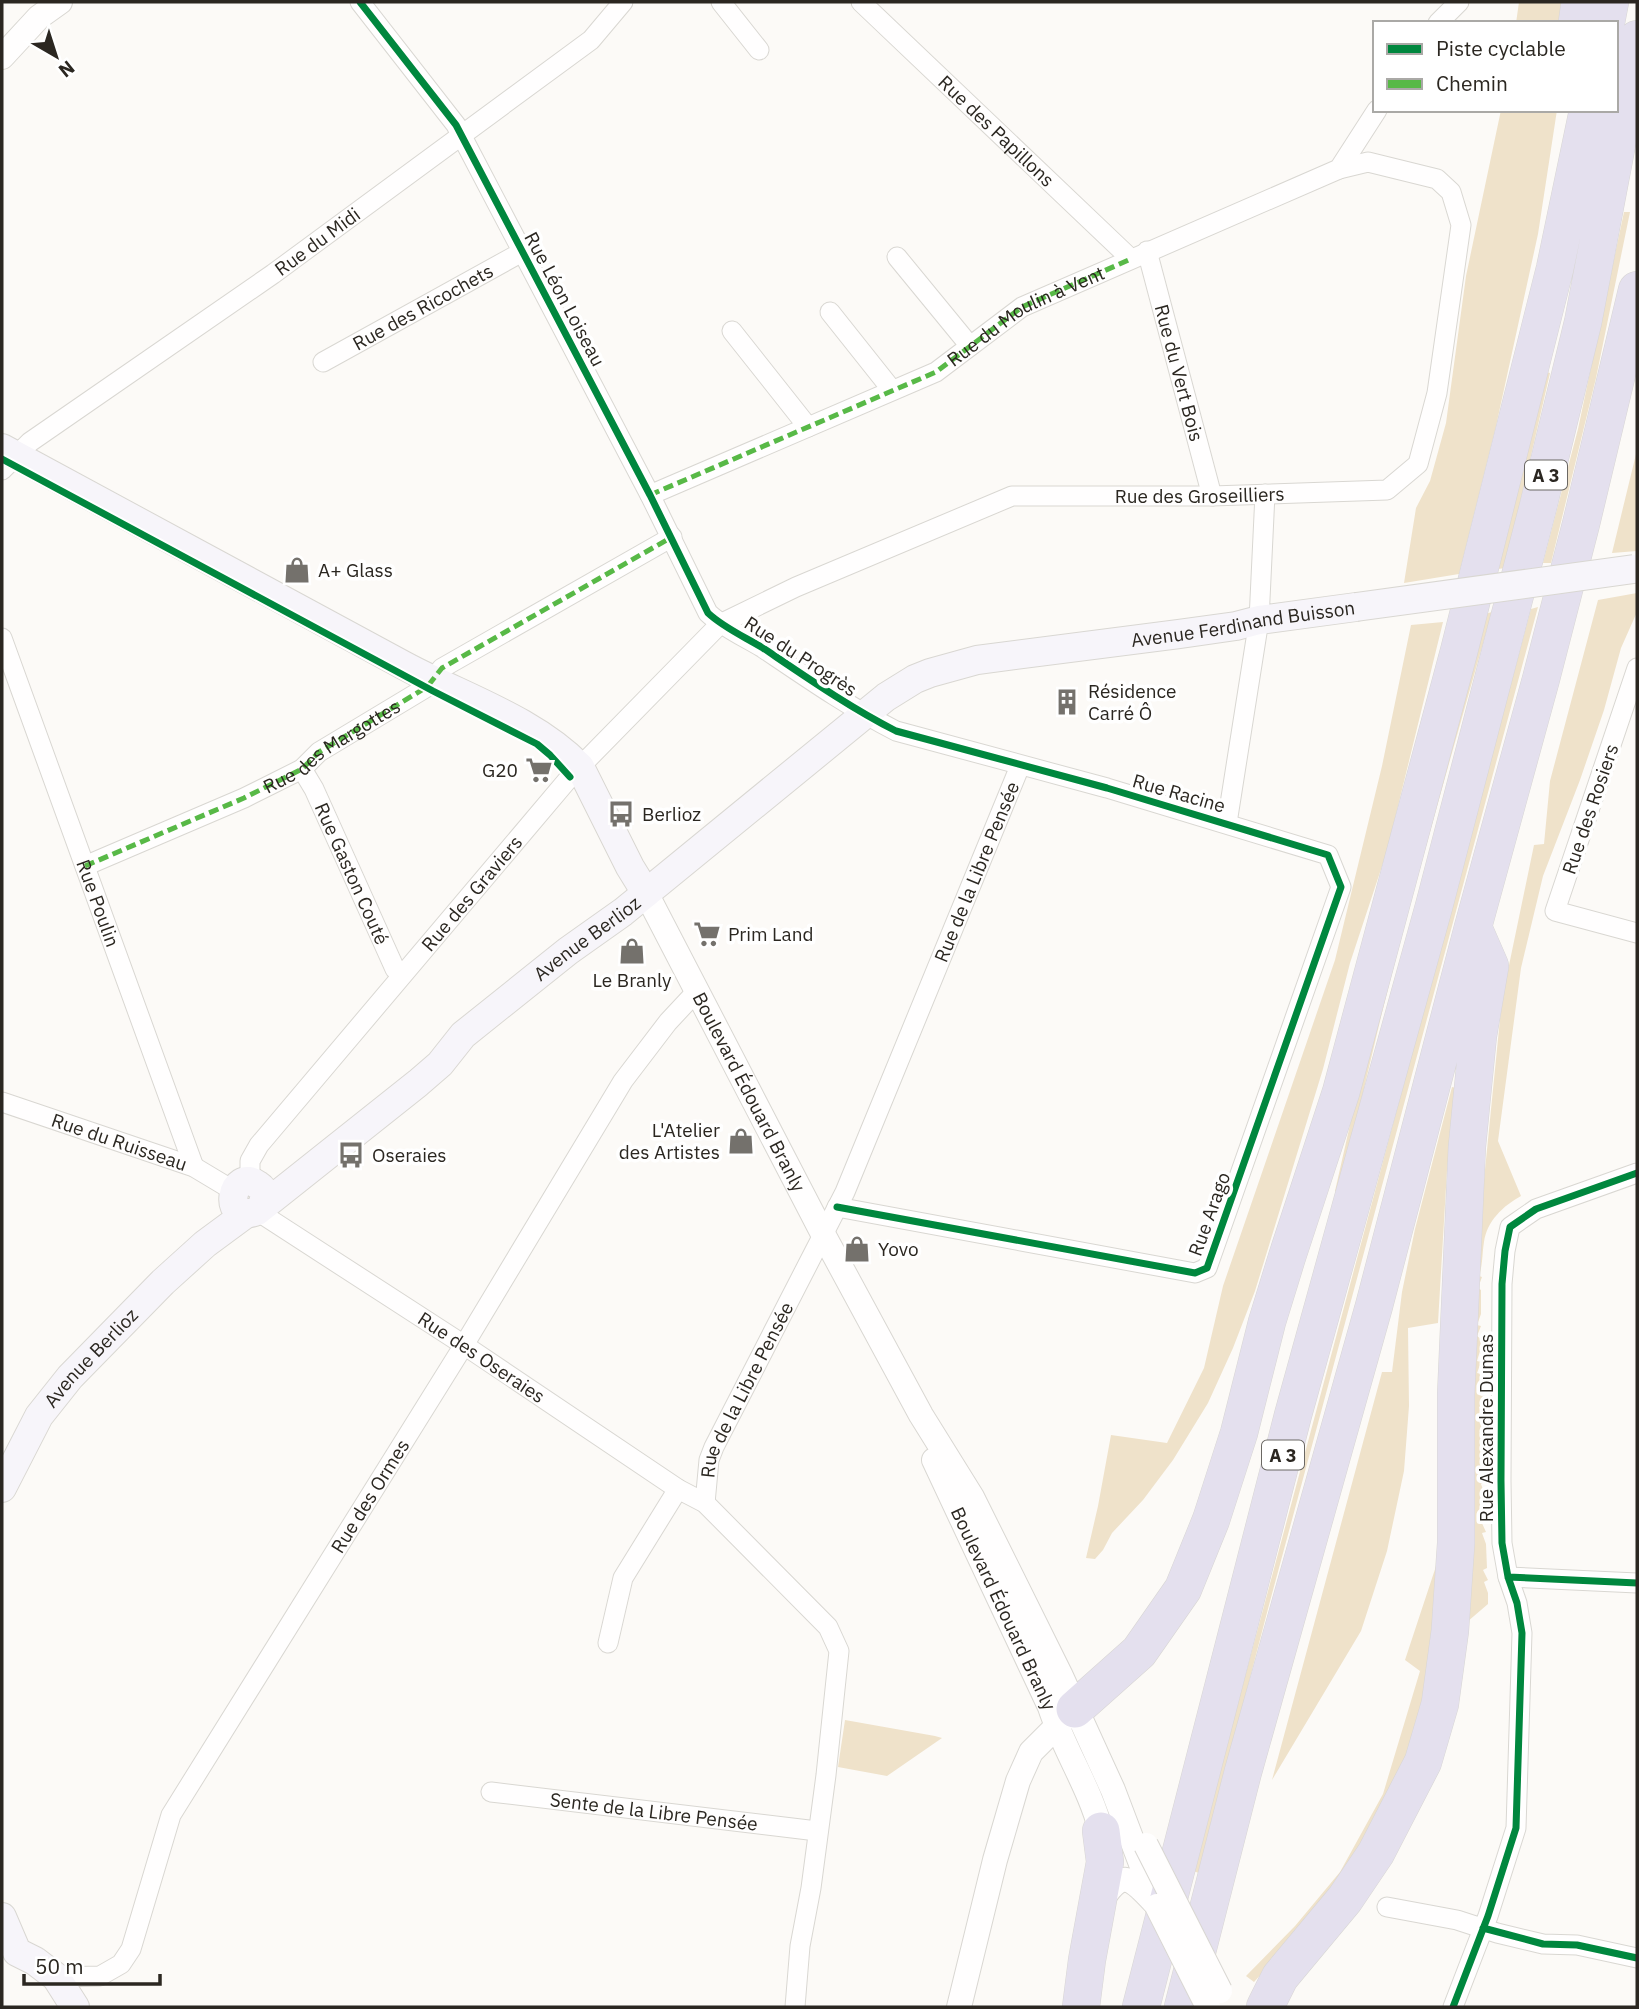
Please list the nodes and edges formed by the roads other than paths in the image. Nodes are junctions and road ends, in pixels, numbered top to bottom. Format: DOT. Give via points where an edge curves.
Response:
graph roads {
  1 [pos="60,2"];
  2 [pos="360,2"];
  3 [pos="623,2"];
  4 [pos="720,2"];
  5 [pos="861,2"];
  6 [pos="1459,2"];
  7 [pos="1580,2"];
  8 [pos="1610,2"];
  9 [pos="1440,21"];
  10 [pos="1577,21"];
  11 [pos="1606,21"];
  12 [pos="1637,38"];
  13 [pos="759,50"];
  14 [pos="2,57"];
  15 [pos="1376,112"];
  16 [pos="1565,112"];
  17 [pos="1588,112"];
  18 [pos="461,136"];
  19 [pos="1339,169"];
  20 [pos="1451,192"];
  21 [pos="522,252"];
  22 [pos="1139,255"];
  23 [pos="897,257"];
  24 [pos="1555,268"];
  25 [pos="1637,289"];
  26 [pos="830,312"];
  27 [pos="732,331"];
  28 [pos="970,346"];
  29 [pos="323,362"];
  30 [pos="892,390"];
  31 [pos="808,427"];
  32 [pos="6,458"];
  33 [pos="1265,494"];
  34 [pos="650,495"];
  35 [pos="1212,496"];
  36 [pos="672,537"];
  37 [pos="1636,569"];
  38 [pos="1259,620"];
  39 [pos="719,624"];
  40 [pos="2,638"];
  41 [pos="6,662"];
  42 [pos="1637,668"];
  43 [pos="434,680"];
  44 [pos="865,715"];
  45 [pos="579,766"];
  46 [pos="1020,766"];
  47 [pos="302,769"];
  48 [pos="1227,823"];
  49 [pos="1328,855"];
  50 [pos="85,866"];
  51 [pos="646,894"];
  52 [pos="1473,926"];
  53 [pos="1637,933"];
  54 [pos="402,974"];
  55 [pos="696,992"];
  56 [pos="1341,1092"];
  57 [pos="2,1102"];
  58 [pos="194,1167"];
  59 [pos="1637,1173"];
  60 [pos="250,1199"];
  61 [pos="837,1207"];
  62 [pos="822,1234"];
  63 [pos="464,1345"];
  64 [pos="1293,1415"];
  65 [pos="2,1488"];
  66 [pos="678,1489"];
  67 [pos="705,1503"];
  68 [pos="1508,1577"];
  69 [pos="1637,1583"];
  70 [pos="608,1643"];
  71 [pos="1066,1717"];
  72 [pos="491,1792"];
  73 [pos="817,1831"];
  74 [pos="1101,1831"];
  75 [pos="1141,1864"];
  76 [pos="1387,1907"];
  77 [pos="1096,1908"];
  78 [pos="2,1917"];
  79 [pos="1483,1928"];
  80 [pos="9,1950"];
  81 [pos="1637,1958"];
  82 [pos="56,1977"];
  83 [pos="1218,2002"];
  84 [pos="75,2007"];
  85 [pos="794,2007"];
  86 [pos="959,2007"];
  87 [pos="1081,2007"];
  88 [pos="1141,2007"];
  89 [pos="1183,2007"];
  90 [pos="1265,2007"];
  91 [pos="1453,2007"];
  1 -- 14 [label="street" via="39,17"];
  2 -- 18 [label="street, Rue Léon Loiseau"];
  3 -- 18 [label="street, Rue du Midi" via="590,40"];
  4 -- 13 [label="street"];
  5 -- 22 [label="street, Rue des Papillons"];
  6 -- 9 [label="street"];
  7 -- 10 [label="highway"];
  8 -- 11 [label="highway"];
  12 -- 64 [label="highway, A 3" via="1583,321 1538,507 1434,906"];
  15 -- 19 [label="street"];
  16 -- 24 [label="highway" via="1554,194"];
  17 -- 24 [label="highway"];
  18 -- 21 [label="street, Rue Léon Loiseau"];
  18 -- 32 [label="street, Rue du Midi" via="273,274"];
  19 -- 20 [label="street, Rue du Moulin à Vent" via="1368,162 1437,178"];
  19 -- 22 [label="street, Rue du Moulin à Vent"];
  20 -- 33 [label="street, Rue des Groseilliers" via="1461,225 1437,393 1418,464 1387,490"];
  21 -- 29 [label="street, Rue des Ricochets"];
  21 -- 34 [label="street, Rue Léon Loiseau"];
  22 -- 28 [label="street, Rue du Moulin à Vent" via="1023,307"];
  22 -- 35 [label="street, Rue du Vert Bois"];
  23 -- 28 [label="street"];
  24 -- 56 [label="highway"];
  25 -- 52 [label="highway, A 3" via="1578,537"];
  26 -- 30 [label="street"];
  27 -- 31 [label="street"];
  28 -- 30 [label="street, Rue du Moulin à Vent" via="936,372"];
  30 -- 31 [label="street, Rue du Moulin à Vent"];
  31 -- 34 [label="street, Rue du Moulin à Vent"];
  32 -- 43 [label="main road"];
  33 -- 35 [label="street, Rue des Groseilliers"];
  33 -- 38 [label="street"];
  34 -- 36 [label="street, Rue Léon Loiseau"];
  35 -- 39 [label="street, Rue des Groseilliers" via="1012,496"];
  36 -- 39 [label="street, Rue Léon Loiseau" via="708,614"];
  36 -- 43 [label="street, Rue des Margottes" via="442,668"];
  37 -- 38 [label="main road, Avenue Ferdinand Buisson, bridge"];
  38 -- 44 [label="main road, Avenue Ferdinand Buisson" via="977,660 915,679"];
  38 -- 48 [label="street"];
  39 -- 44 [label="street, Rue du Progrès"];
  39 -- 45 [label="street, Rue des Graviers"];
  40 -- 41 [label="street, Rue Poulin"];
  41 -- 50 [label="street, Rue Poulin"];
  42 -- 53 [label="street, Rue des Rosiers" via="1556,911"];
  43 -- 45 [label="main road" via="517,721"];
  43 -- 47 [label="street, Rue des Margottes" via="319,751"];
  44 -- 46 [label="street, Rue du Progrès" via="896,731"];
  44 -- 51 [label="main road, Avenue Berlioz"];
  45 -- 51 [label="main road, Boulevard Édouard Branly"];
  45 -- 54 [label="street, Rue des Graviers"];
  46 -- 48 [label="street, Rue Racine"];
  46 -- 61 [label="street, Rue de la Libre Pensée"];
  47 -- 50 [label="street, Rue des Margottes"];
  47 -- 54 [label="street, Rue Gaston Couté" via="395,969"];
  48 -- 49 [label="street, Rue Racine"];
  49 -- 61 [label="street, Rue Arago" via="1341,887 1207,1268 1195,1273"];
  50 -- 58 [label="street, Rue Poulin"];
  51 -- 55 [label="street, Boulevard Édouard Branly"];
  51 -- 60 [label="main road, Avenue Berlioz" via="463,1035 440,1064 314,1166"];
  52 -- 89 [label="highway, A 3"];
  52 -- 90 [label="highway" via="1490,966 1467,1147 1456,1394 1456,1543 1440,1704 1423,1762 1376,1853 1345,1899 1280,1977"];
  54 -- 60 [label="street, Rue des Graviers" via="258,1144 250,1161"];
  55 -- 62 [label="street, Boulevard Édouard Branly"];
  55 -- 63 [label="street, Rue des Ormes" via="623,1081"];
  56 -- 64 [label="highway" via="1300,1303 1274,1391"];
  56 -- 71 [label="highway" via="1271,1309 1239,1433 1183,1589 1139,1652"];
  57 -- 58 [label="street, Rue du Ruisseau"];
  58 -- 60 [label="street, Rue du Ruisseau"];
  59 -- 68 [label="street, Rue Alexandre Dumas" via="1536,1209 1510,1227 1502,1284 1501,1468"];
  60 -- 63 [label="street, Rue des Oseraies"];
  60 -- 65 [label="main road, Avenue Berlioz" via="224,1212 205,1244 70,1377 39,1416"];
  61 -- 62 [label="street, Rue de la Libre Pensée"];
  62 -- 67 [label="street, Rue de la Libre Pensée" via="714,1447"];
  62 -- 71 [label="street, Boulevard Édouard Branly" via="921,1415 972,1497 1060,1674"];
  63 -- 66 [label="street, Rue des Oseraies"];
  63 -- 82 [label="street, Rue des Ormes" via="171,1815 131,1949 121,1964 100,1976"];
  64 -- 88 [label="highway, A 3"];
  66 -- 67 [label="street, Rue des Oseraies"];
  66 -- 70 [label="street" via="623,1578"];
  67 -- 73 [label="street, Rue de la Libre Pensée" via="828,1627 839,1651"];
  68 -- 69 [label="street"];
  68 -- 79 [label="street, Rue Alexandre Dumas" via="1522,1633 1516,1828"];
  71 -- 74 [label="street"];
  71 -- 75 [label="street" via="1112,1790"];
  71 -- 86 [label="street" via="1031,1752 1018,1781"];
  72 -- 73 [label="street, Sente de la Libre Pensée"];
  73 -- 85 [label="street, Rue de la Libre Pensée"];
  74 -- 77 [label="highway" via="1105,1863"];
  75 -- 77 [label="street" via="1109,1888"];
  75 -- 83 [label="street, bridge"];
  75 -- 83 [label="street, bridge" via="1157,1906"];
  76 -- 79 [label="street"];
  77 -- 87 [label="highway"];
  78 -- 80 [label="main road"];
  79 -- 81 [label="street" via="1543,1944 1577,1945"];
  79 -- 91 [label="street, Rue Alexandre Dumas"];
  80 -- 82 [label="main road"];
  82 -- 84 [label="main road"];
}
